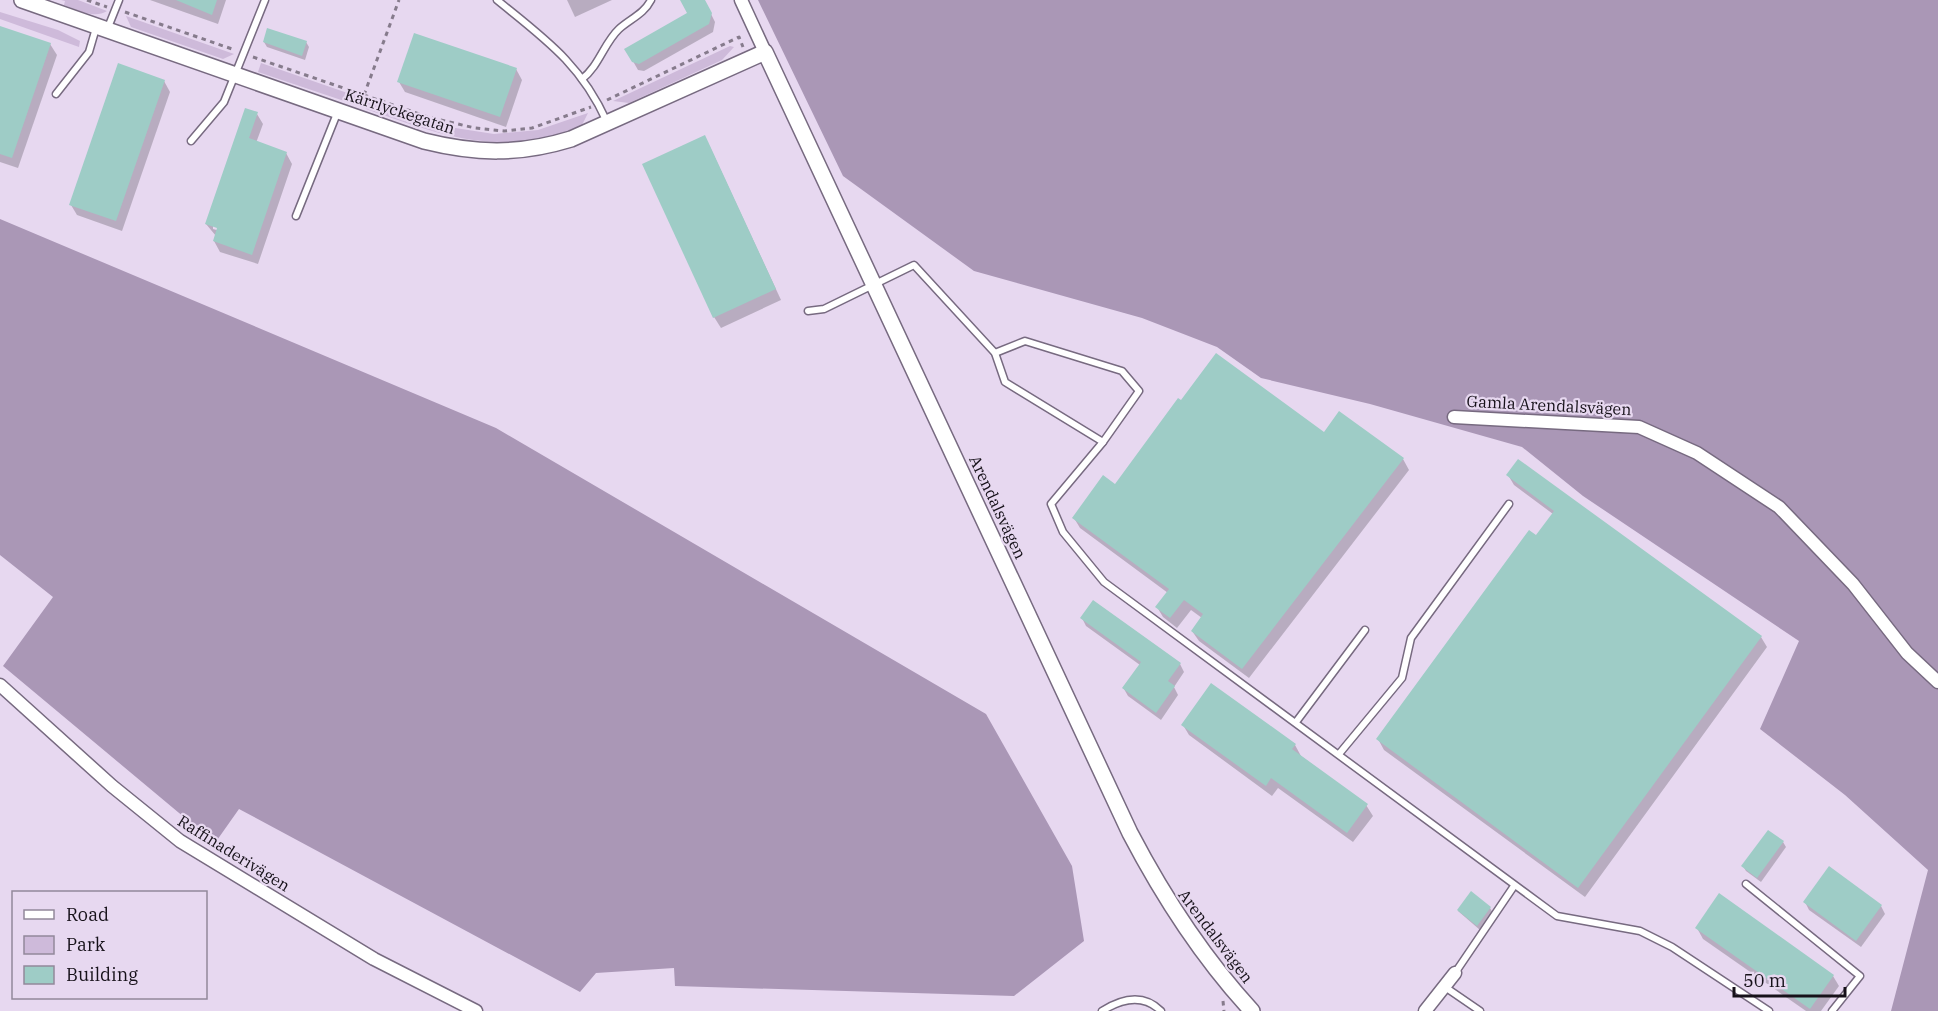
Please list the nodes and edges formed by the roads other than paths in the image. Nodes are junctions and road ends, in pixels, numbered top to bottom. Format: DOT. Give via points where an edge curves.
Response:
graph roads {
  1 [pos="22,0"];
  2 [pos="119,0"];
  3 [pos="265,0"];
  4 [pos="497,0"];
  5 [pos="651,0"];
  6 [pos="741,0"];
  7 [pos="101,29"];
  8 [pos="765,52"];
  9 [pos="235,74"];
  10 [pos="582,79"];
  11 [pos="56,94"];
  12 [pos="339,111"];
  13 [pos="607,123"];
  14 [pos="191,141"];
  15 [pos="296,216"];
  16 [pos="874,283"];
  17 [pos="808,311"];
  18 [pos="995,353"];
  19 [pos="1454,417"];
  20 [pos="1103,442"];
  21 [pos="1509,504"];
  22 [pos="1365,630"];
  23 [pos="1938,682"];
  24 [pos="0,685"];
  25 [pos="1296,722"];
  26 [pos="1339,754"];
  27 [pos="1746,884"];
  28 [pos="1514,886"];
  29 [pos="1455,973"];
  30 [pos="1444,986"];
  31 [pos="1428,1007"];
  32 [pos="476,1011"];
  33 [pos="1102,1011"];
  34 [pos="1161,1011"];
  35 [pos="1252,1011"];
  36 [pos="1480,1011"];
  37 [pos="1769,1011"];
  38 [pos="1832,1011"];
  1 -- 7 [label="street, Kärrlyckegatan"];
  2 -- 7 [label="lane"];
  3 -- 9 [label="lane"];
  4 -- 10 [label="lane" via="563,54"];
  5 -- 10 [label="lane" via="618,30"];
  6 -- 8 [label="street, Arendalsvägen"];
  7 -- 9 [label="street, Kärrlyckegatan"];
  7 -- 11 [label="lane" via="89,52"];
  8 -- 13 [label="street, Kärrlyckegatan"];
  8 -- 16 [label="street, Arendalsvägen"];
  9 -- 12 [label="street, Kärrlyckegatan"];
  9 -- 14 [label="lane" via="224,102"];
  10 -- 13 [label="lane"];
  12 -- 13 [label="street, Kärrlyckegatan" via="424,141 480,152 550,145"];
  12 -- 15 [label="lane"];
  16 -- 17 [label="lane" via="824,309"];
  16 -- 18 [label="lane" via="914,265"];
  16 -- 35 [label="street, Arendalsvägen" via="1140,852 1189,934"];
  18 -- 20 [label="lane" via="1005,382"];
  18 -- 20 [label="lane" via="1025,341 1122,371 1139,391"];
  19 -- 23 [label="street, Gamla Arendalsvägen" via="1639,427 1697,453 1779,507 1853,584 1906,653"];
  20 -- 25 [label="lane" via="1051,504 1064,532 1104,582"];
  21 -- 26 [label="lane" via="1411,638 1402,678"];
  22 -- 25 [label="lane"];
  24 -- 32 [label="street, Raffinaderivägen" via="180,841 374,959"];
  25 -- 26 [label="lane"];
  26 -- 28 [label="lane"];
  27 -- 38 [label="lane" via="1860,976"];
  28 -- 29 [label="lane"];
  28 -- 37 [label="lane" via="1557,916 1627,927 1661,942"];
  29 -- 30 [label="street"];
  30 -- 31 [label="street"];
  30 -- 36 [label="lane"];
  33 -- 34 [label="lane" via="1120,1000 1134,999 1154,1004"];
}
